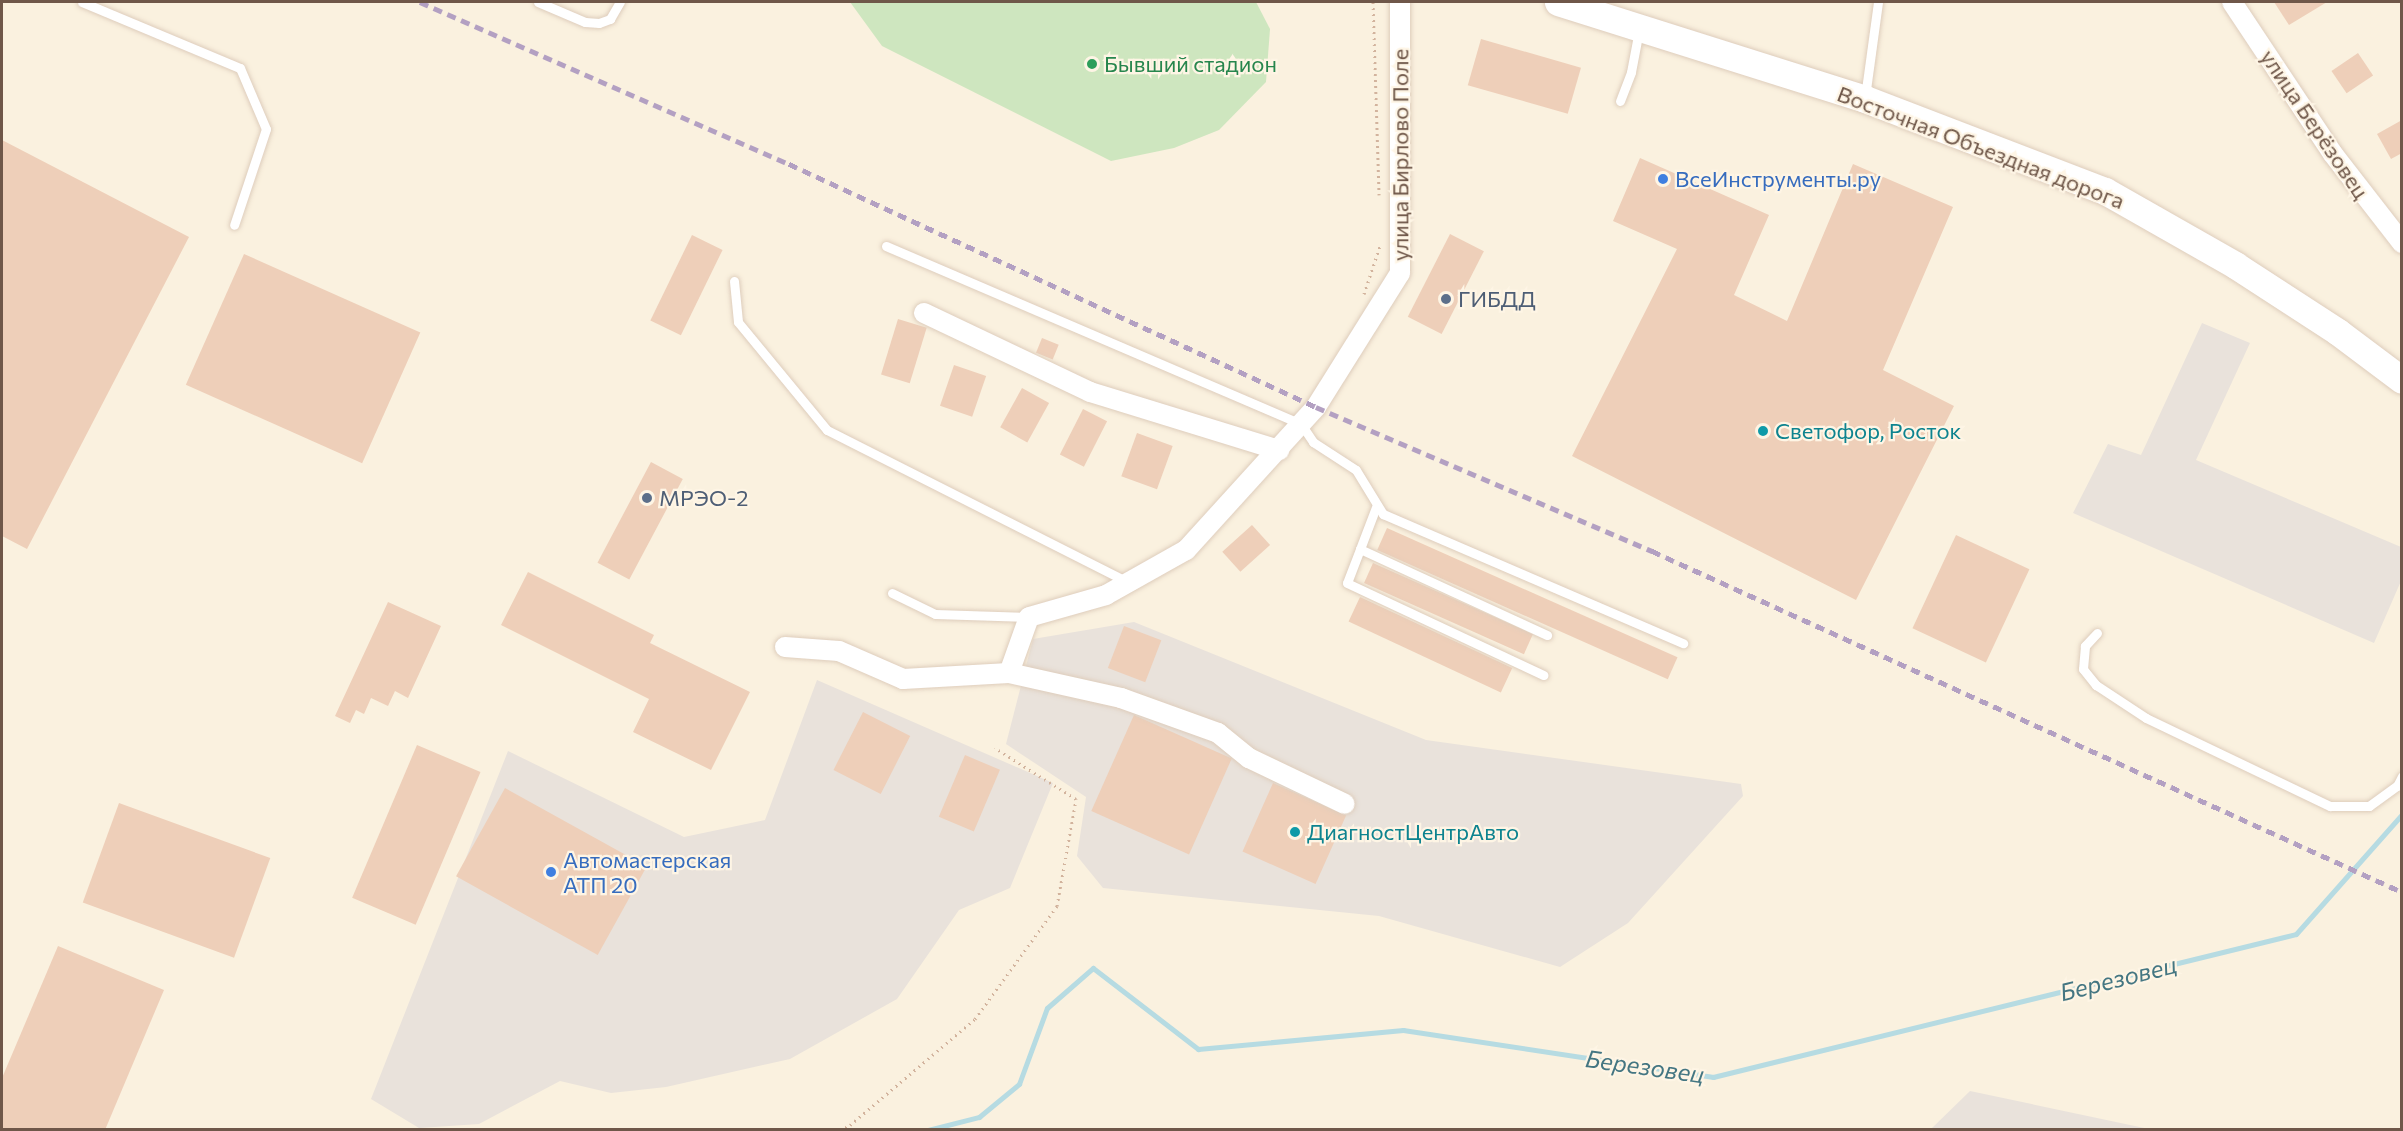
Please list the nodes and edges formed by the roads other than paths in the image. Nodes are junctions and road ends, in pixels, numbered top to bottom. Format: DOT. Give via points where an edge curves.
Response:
graph roads {
  1 [pos="82,2"];
  2 [pos="538,2"];
  3 [pos="621,2"];
  4 [pos="1400,2"];
  5 [pos="1558,2"];
  6 [pos="1878,2"];
  7 [pos="2232,2"];
  8 [pos="1639,27"];
  9 [pos="1865,99"];
  10 [pos="1620,101"];
  11 [pos="234,225"];
  12 [pos="2402,243"];
  13 [pos="886,246"];
  14 [pos="734,281"];
  15 [pos="924,313"];
  16 [pos="2402,380"];
  17 [pos="1301,424"];
  18 [pos="1279,450"];
  19 [pos="1376,507"];
  20 [pos="1360,549"];
  21 [pos="1131,583"];
  22 [pos="892,594"];
  23 [pos="1029,617"];
  24 [pos="2097,633"];
  25 [pos="1547,635"];
  26 [pos="1683,643"];
  27 [pos="785,647"];
  28 [pos="1009,673"];
  29 [pos="1543,675"];
  30 [pos="2402,776"];
  31 [pos="1345,804"];
  1 -- 11 [label="lane" via="240,68 266,129"];
  2 -- 3 [label="lane" via="585,22 599,23 610,19"];
  4 -- 17 [label="street, улица Бирлово Поле" via="1400,273"];
  5 -- 8 [label="main road, Восточная Объездная дорога"];
  6 -- 9 [label="lane"];
  7 -- 12 [label="street, улица Берёзовец" via="2333,154"];
  8 -- 9 [label="main road, Восточная Объездная дорога"];
  8 -- 10 [label="lane" via="1631,72"];
  9 -- 16 [label="main road, Восточная Объездная дорога" via="2105,191 2235,266 2338,332"];
  13 -- 17 [label="lane"];
  14 -- 21 [label="lane" via="738,322 827,430"];
  15 -- 18 [label="street" via="1090,392"];
  17 -- 18 [label="street, улица Бирлово Поле"];
  17 -- 19 [label="lane" via="1313,442 1356,470"];
  18 -- 21 [label="street, улица Бирлово Поле" via="1186,550"];
  19 -- 20 [label="lane"];
  19 -- 26 [label="lane" via="1383,514"];
  20 -- 25 [label="lane"];
  20 -- 29 [label="lane" via="1347,583"];
  21 -- 23 [label="street, улица Бирлово Поле" via="1106,595"];
  22 -- 23 [label="lane" via="935,614"];
  23 -- 28 [label="street"];
  24 -- 30 [label="lane" via="2085,646 2083,669 2097,685 2146,718 2330,806 2369,806 2397,786"];
  27 -- 28 [label="street" via="839,651 903,679"];
  28 -- 31 [label="street" via="1121,698 1218,733 1249,758"];
}
